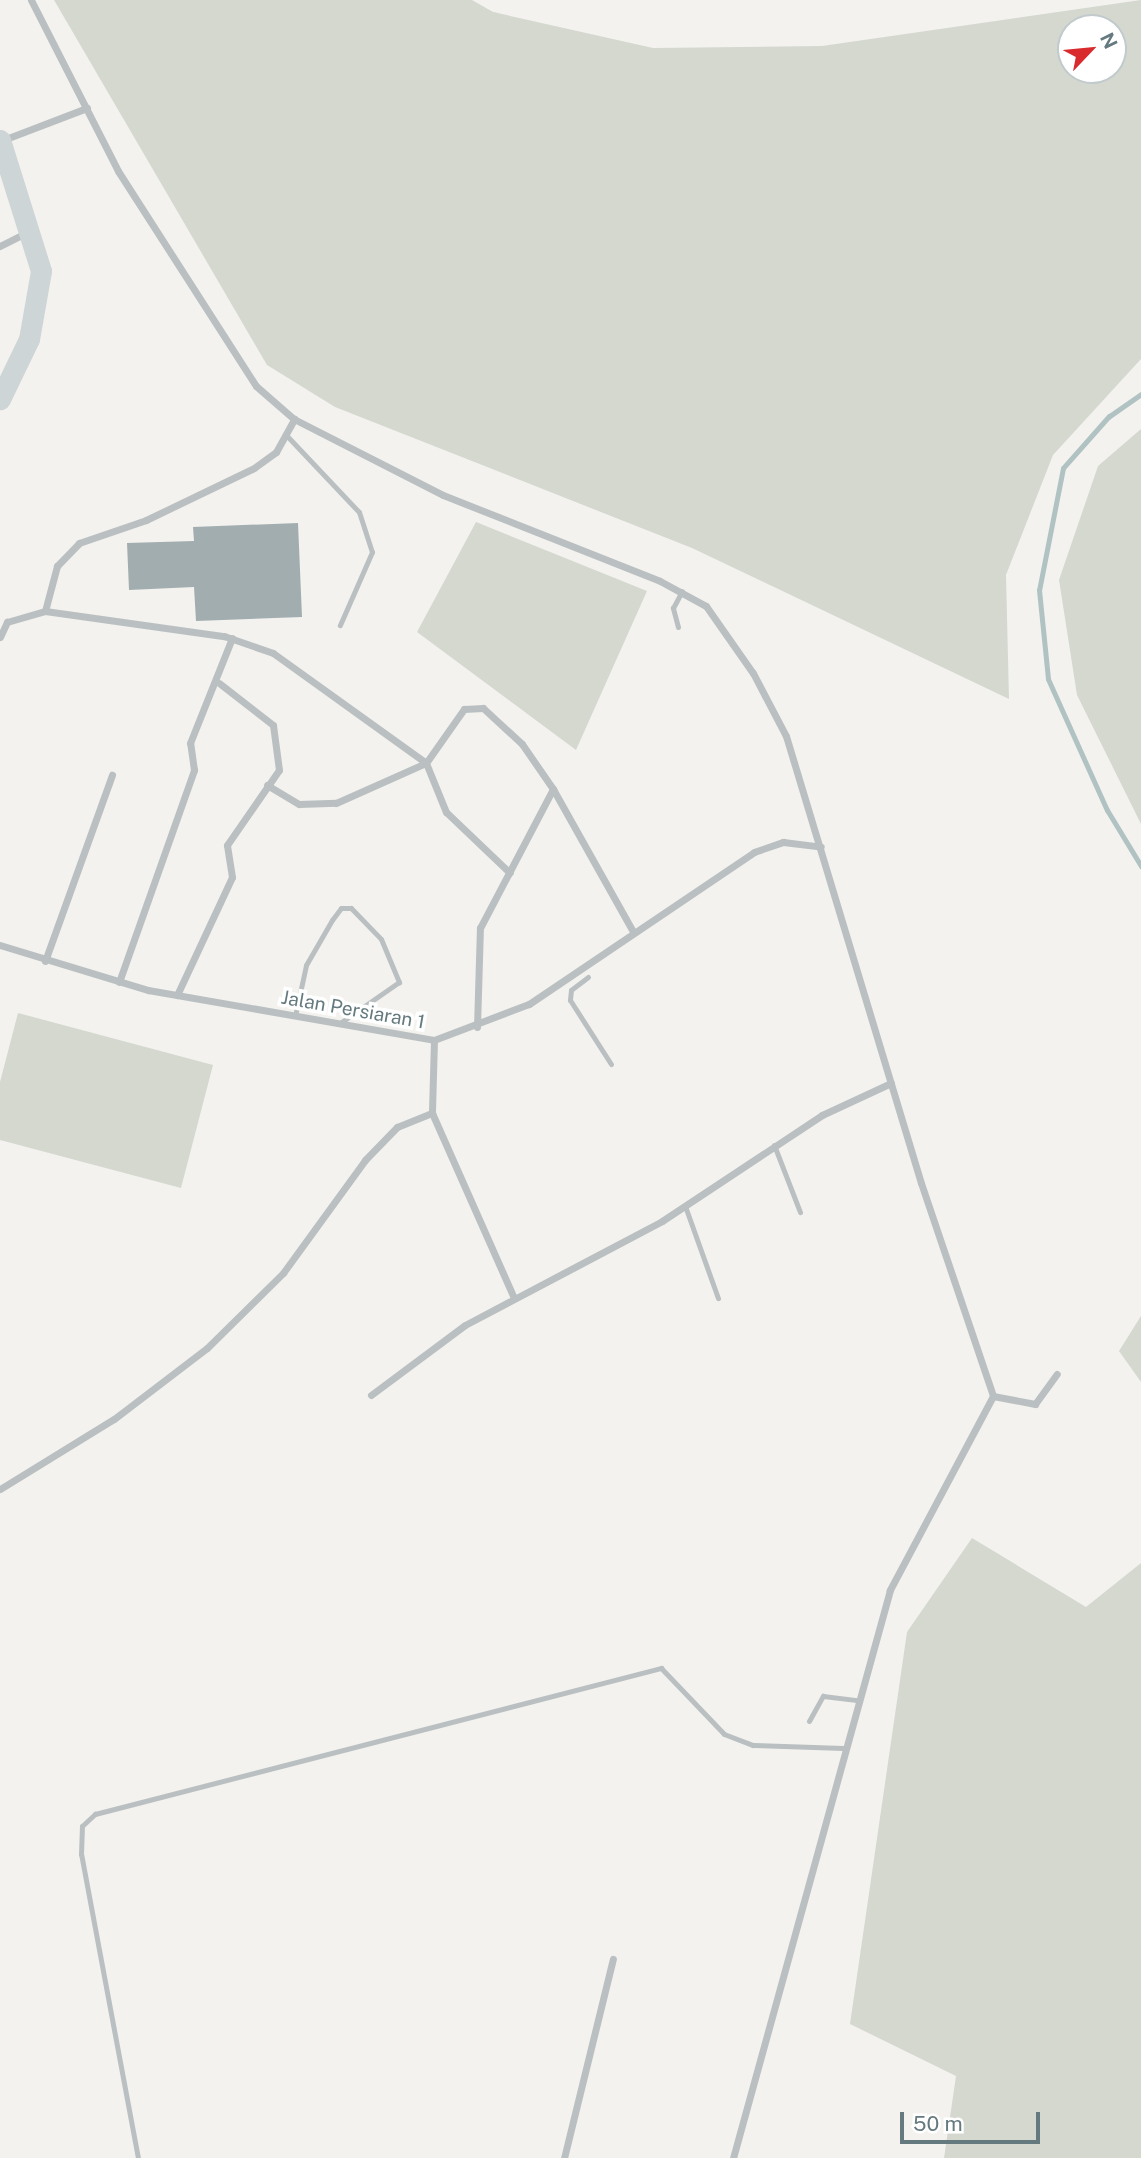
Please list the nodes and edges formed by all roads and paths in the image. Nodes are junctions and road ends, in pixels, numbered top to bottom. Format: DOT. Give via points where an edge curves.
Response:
graph roads {
  1 [pos="32,0"];
  2 [pos="87,108"];
  3 [pos="0,140"];
  4 [pos="6,169"];
  5 [pos="31,229"];
  6 [pos="0,246"];
  7 [pos="0,399"];
  8 [pos="293,419"];
  9 [pos="288,437"];
  10 [pos="682,591"];
  11 [pos="45,611"];
  12 [pos="0,615"];
  13 [pos="7,622"];
  14 [pos="340,625"];
  15 [pos="678,627"];
  16 [pos="0,637"];
  17 [pos="232,638"];
  18 [pos="219,683"];
  19 [pos="426,763"];
  20 [pos="112,775"];
  21 [pos="267,785"];
  22 [pos="553,789"];
  23 [pos="821,847"];
  24 [pos="510,873"];
  25 [pos="632,930"];
  26 [pos="0,945"];
  27 [pos="44,961"];
  28 [pos="584,967"];
  29 [pos="588,977"];
  30 [pos="119,982"];
  31 [pos="177,995"];
  32 [pos="295,1016"];
  33 [pos="338,1025"];
  34 [pos="477,1027"];
  35 [pos="434,1040"];
  36 [pos="611,1064"];
  37 [pos="891,1083"];
  38 [pos="432,1113"];
  39 [pos="775,1145"];
  40 [pos="685,1206"];
  41 [pos="800,1212"];
  42 [pos="514,1298"];
  43 [pos="718,1298"];
  44 [pos="1057,1374"];
  45 [pos="372,1395"];
  46 [pos="993,1396"];
  47 [pos="0,1489"];
  48 [pos="857,1700"];
  49 [pos="808,1721"];
  50 [pos="843,1748"];
  51 [pos="613,1959"];
  52 [pos="138,2158"];
  53 [pos="564,2158"];
  54 [pos="733,2158"];
  1 -- 2 [label="street"];
  2 -- 3 [label="street"];
  2 -- 8 [label="street" via="118,172 193,292 256,386"];
  3 -- 4 [label="main road"];
  4 -- 5 [label="main road"];
  5 -- 6 [label="street"];
  5 -- 7 [label="main road" via="41,271 39,300"];
  8 -- 9 [label="street"];
  8 -- 10 [label="street" via="443,495"];
  9 -- 11 [label="street" via="254,468 146,520 79,542 57,566"];
  9 -- 14 [label="lane" via="359,512 372,552"];
  10 -- 15 [label="lane" via="673,608"];
  10 -- 23 [label="street" via="706,607 753,673 786,736"];
  11 -- 13 [label="street"];
  11 -- 17 [label="street"];
  12 -- 13 [label="street"];
  13 -- 16 [label="street"];
  17 -- 18 [label="street"];
  17 -- 19 [label="street" via="273,653"];
  18 -- 21 [label="street" via="273,725 279,770"];
  18 -- 30 [label="street" via="190,743 194,770"];
  19 -- 21 [label="street" via="318,806 299,804"];
  19 -- 22 [label="street" via="464,709 483,708 522,744"];
  19 -- 24 [label="street" via="446,812"];
  20 -- 27 [label="street"];
  21 -- 31 [label="street" via="227,845 232,877"];
  22 -- 24 [label="street"];
  22 -- 25 [label="street"];
  23 -- 25 [label="street, Jalan Persiaran 1" via="783,842 754,852"];
  23 -- 37 [label="street"];
  24 -- 34 [label="street" via="480,928"];
  25 -- 28 [label="street, Jalan Persiaran 1"];
  26 -- 27 [label="street, Jalan Persiaran 1"];
  27 -- 30 [label="street, Jalan Persiaran 1"];
  28 -- 29 [label="street"];
  28 -- 34 [label="street, Jalan Persiaran 1" via="529,1004"];
  29 -- 36 [label="lane" via="571,990 570,1000"];
  30 -- 31 [label="street, Jalan Persiaran 1"];
  31 -- 32 [label="street, Jalan Persiaran 1"];
  32 -- 33 [label="street, Jalan Persiaran 1"];
  32 -- 33 [label="lane" via="306,965 331,920 351,908 382,939 399,982"];
  33 -- 35 [label="street, Jalan Persiaran 1"];
  34 -- 35 [label="street, Jalan Persiaran 1"];
  35 -- 38 [label="street"];
  37 -- 39 [label="street"];
  37 -- 46 [label="street"];
  38 -- 42 [label="street"];
  38 -- 47 [label="street" via="397,1127 365,1160 283,1273 207,1348 114,1419"];
  39 -- 40 [label="street"];
  39 -- 41 [label="lane"];
  40 -- 42 [label="street"];
  40 -- 43 [label="lane"];
  42 -- 45 [label="street" via="465,1325"];
  44 -- 46 [label="street" via="1035,1404"];
  46 -- 48 [label="street" via="890,1590"];
  48 -- 49 [label="lane" via="823,1696"];
  48 -- 50 [label="street"];
  50 -- 52 [label="lane" via="752,1745 724,1734 661,1668 94,1814 82,1826 80,1854"];
  50 -- 54 [label="street"];
  51 -- 53 [label="street"];
}
